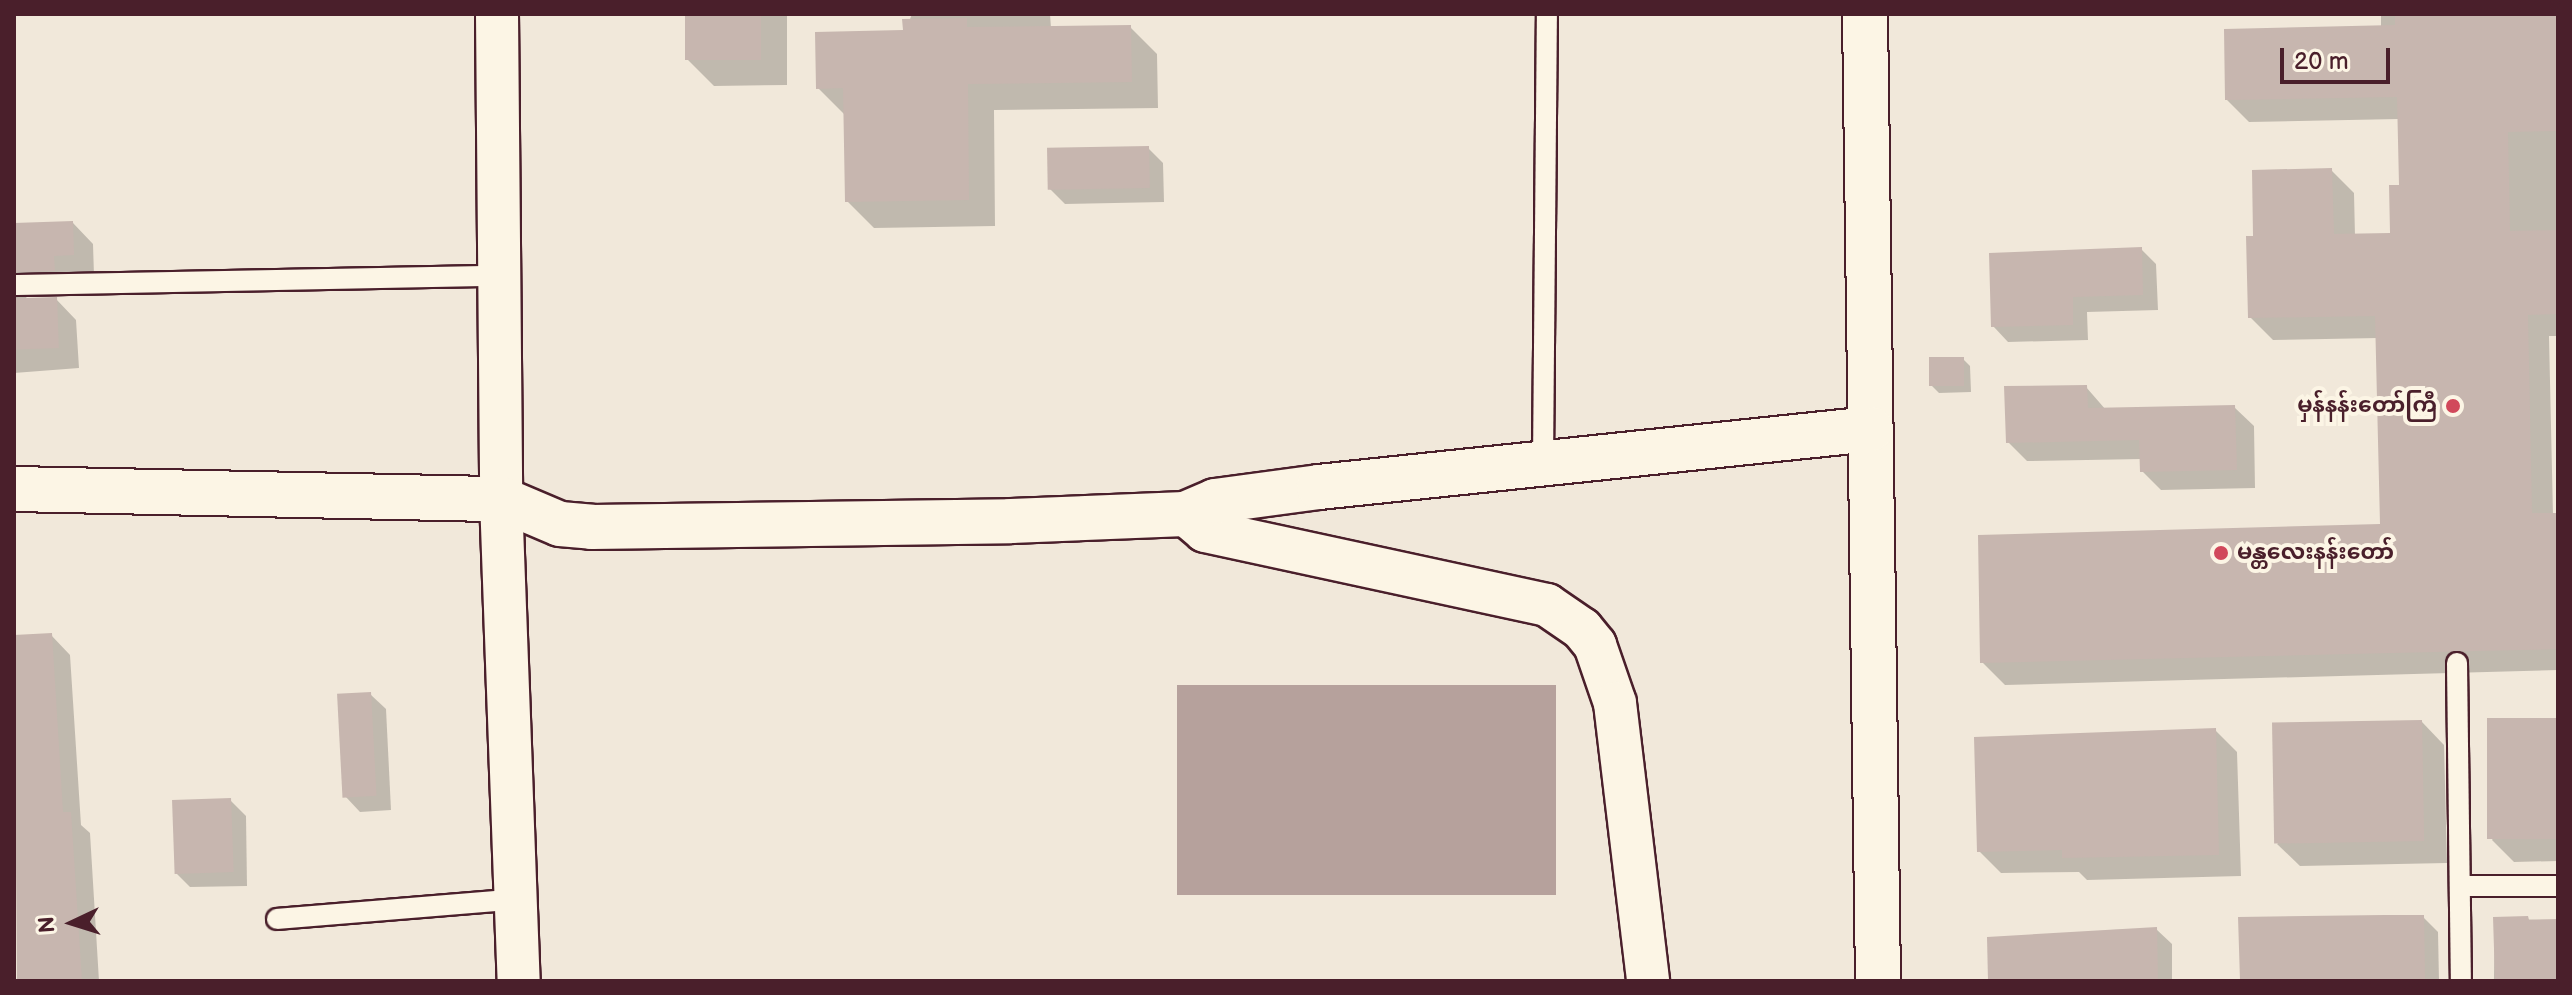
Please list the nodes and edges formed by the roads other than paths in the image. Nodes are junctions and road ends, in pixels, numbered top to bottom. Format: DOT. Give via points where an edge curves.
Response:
graph roads {
  1 [pos="497,14"];
  2 [pos="1547,14"];
  3 [pos="1865,14"];
  4 [pos="500,276"];
  5 [pos="14,285"];
  6 [pos="1871,429"];
  7 [pos="1543,462"];
  8 [pos="14,489"];
  9 [pos="501,499"];
  10 [pos="1185,514"];
  11 [pos="2457,663"];
  12 [pos="2460,886"];
  13 [pos="2558,886"];
  14 [pos="519,899"];
  15 [pos="277,919"];
  16 [pos="519,981"];
  17 [pos="1648,981"];
  18 [pos="1878,981"];
  19 [pos="2461,981"];
  1 -- 4 [label="street"];
  2 -- 7 [label="lane"];
  3 -- 6 [label="street"];
  4 -- 5 [label="lane"];
  4 -- 9 [label="street"];
  6 -- 7 [label="street"];
  6 -- 18 [label="street"];
  7 -- 10 [label="street" via="1230,499"];
  8 -- 9 [label="street"];
  9 -- 10 [label="street" via="560,524 592,527"];
  9 -- 14 [label="street"];
  10 -- 17 [label="street" via="1205,531 1547,605 1582,629 1595,645 1615,703"];
  11 -- 12 [label="lane"];
  12 -- 13 [label="lane"];
  12 -- 19 [label="lane"];
  14 -- 15 [label="lane"];
  14 -- 16 [label="street"];
}
